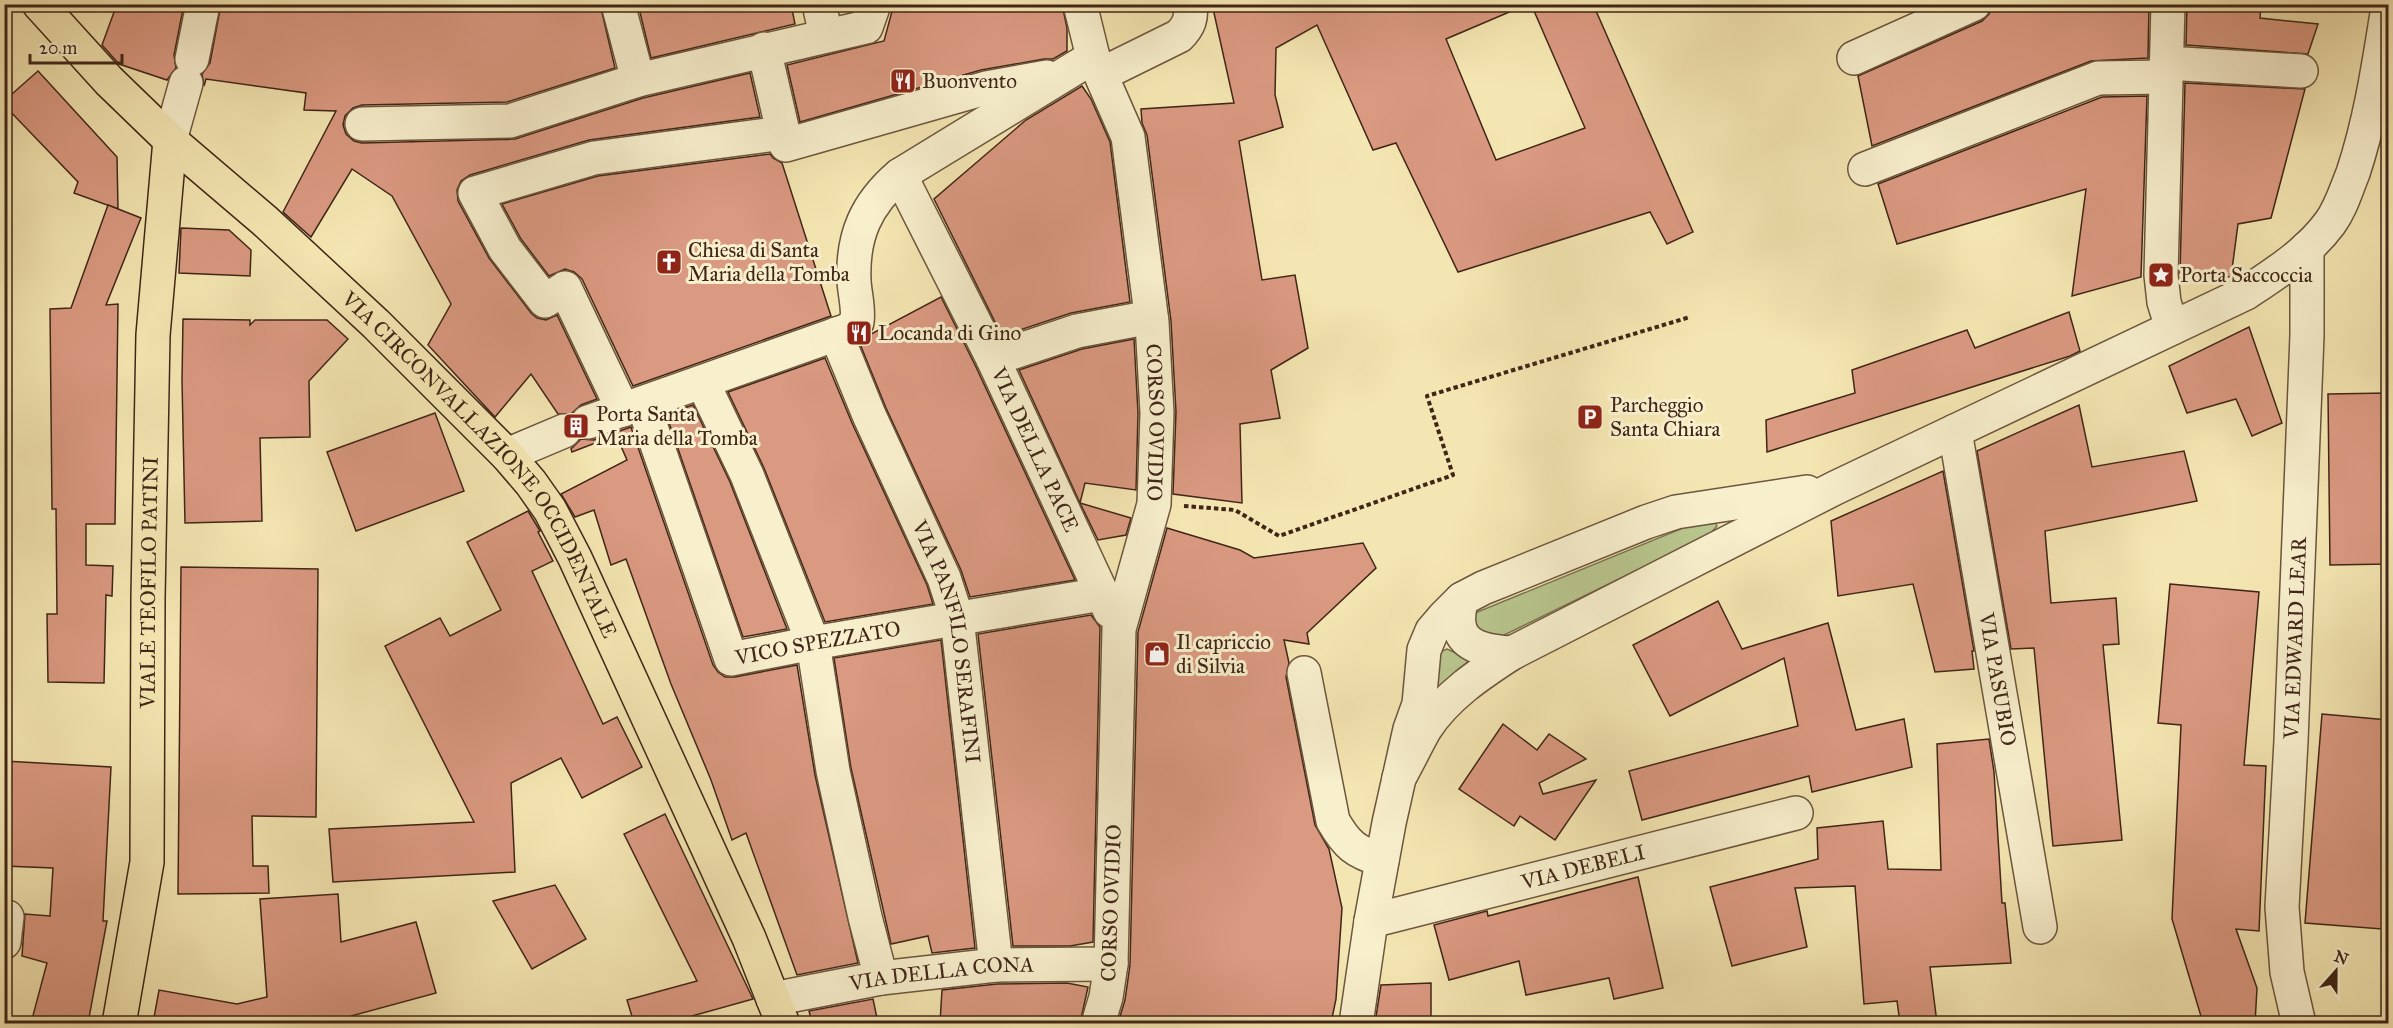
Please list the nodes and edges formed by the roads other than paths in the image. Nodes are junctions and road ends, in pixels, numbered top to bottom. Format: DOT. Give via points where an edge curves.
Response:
graph roads {
  1 [pos="39,4"];
  2 [pos="203,4"];
  3 [pos="618,4"];
  4 [pos="874,4"];
  5 [pos="1080,4"];
  6 [pos="1974,4"];
  7 [pos="2168,4"];
  8 [pos="2388,7"];
  9 [pos="1191,9"];
  10 [pos="823,20"];
  11 [pos="764,49"];
  12 [pos="1854,58"];
  13 [pos="1087,68"];
  14 [pos="2165,70"];
  15 [pos="2301,71"];
  16 [pos="639,80"];
  17 [pos="362,124"];
  18 [pos="783,133"];
  19 [pos="170,140"];
  20 [pos="1865,169"];
  21 [pos="900,175"];
  22 [pos="2307,248"];
  23 [pos="1151,317"];
  24 [pos="2172,328"];
  25 [pos="842,332"];
  26 [pos="993,359"];
  27 [pos="704,383"];
  28 [pos="633,407"];
  29 [pos="1955,431"];
  30 [pos="507,455"];
  31 [pos="1835,488"];
  32 [pos="1731,503"];
  33 [pos="1714,550"];
  34 [pos="1102,594"];
  35 [pos="1462,599"];
  36 [pos="957,618"];
  37 [pos="1119,629"];
  38 [pos="813,643"];
  39 [pos="1512,652"];
  40 [pos="1304,673"];
  41 [pos="1399,778"];
  42 [pos="1796,813"];
  43 [pos="1382,860"];
  44 [pos="1371,921"];
  45 [pos="2040,927"];
  46 [pos="1112,964"];
  47 [pos="996,965"];
  48 [pos="881,978"];
  49 [pos="778,1011"];
  50 [pos="119,1023"];
  51 [pos="1098,1023"];
  52 [pos="1356,1023"];
  53 [pos="2299,1023"];
  1 -- 19 [label="main road, VIA CIRCONVALLAZIONE OCCIDENTALE" via="109,81"];
  2 -- 19 [label="street"];
  3 -- 16 [label="street"];
  4 -- 10 [label="street" via="866,27"];
  5 -- 13 [label="street, CORSO OVIDIO"];
  6 -- 12 [label="street"];
  7 -- 14 [label="street"];
  8 -- 22 [label="street" via="2360,153 2343,201 2330,223"];
  9 -- 13 [label="street" via="1188,27 1179,36"];
  10 -- 11 [label="street"];
  11 -- 16 [label="street"];
  11 -- 18 [label="street"];
  13 -- 18 [label="street" via="986,88 786,145"];
  13 -- 21 [label="street"];
  13 -- 23 [label="street, CORSO OVIDIO" via="1128,136"];
  14 -- 15 [label="street"];
  14 -- 20 [label="street" via="2098,78"];
  14 -- 24 [label="street" via="2161,275"];
  16 -- 17 [label="street" via="510,121"];
  18 -- 28 [label="street" via="594,158 475,193 504,249 545,301 565,288"];
  19 -- 30 [label="main road, VIA CIRCONVALLAZIONE OCCIDENTALE" via="376,324"];
  19 -- 50 [label="main road, VIALE TEOFILO PATINI" via="153,335 147,862"];
  21 -- 25 [label="street" via="867,210 855,254 857,322"];
  21 -- 26 [label="street, VIA DELLA PACE"];
  22 -- 24 [label="street" via="2246,293"];
  22 -- 53 [label="street, VIA EDWARD LEAR" via="2307,335 2282,908 2287,972"];
  23 -- 26 [label="street" via="1077,331"];
  23 -- 37 [label="street, CORSO OVIDIO" via="1157,413 1154,504"];
  24 -- 29 [label="street"];
  25 -- 27 [label="street"];
  25 -- 36 [label="street, VIA PANFILO SERAFINI" via="869,415 944,578"];
  26 -- 34 [label="street, VIA DELLA PACE"];
  27 -- 28 [label="street"];
  27 -- 38 [label="street" via="747,475"];
  28 -- 30 [label="street"];
  28 -- 38 [label="street, VICO SPEZZATO" via="731,659"];
  29 -- 31 [label="street"];
  29 -- 45 [label="street, VIA PASUBIO"];
  30 -- 49 [label="main road, VIA CIRCONVALLAZIONE OCCIDENTALE" via="550,510 575,558 749,938"];
  31 -- 32 [label="street"];
  31 -- 33 [label="street"];
  32 -- 33 [label="street" via="1731,525"];
  32 -- 35 [label="street" via="1676,512 1646,522"];
  33 -- 39 [label="street"];
  34 -- 36 [label="street, VICO SPEZZATO"];
  34 -- 37 [label="street, VIA DELLA PACE"];
  35 -- 39 [label="street" via="1457,616 1463,637 1482,649"];
  35 -- 41 [label="street" via="1432,631 1424,650 1419,704"];
  36 -- 38 [label="street, VICO SPEZZATO"];
  36 -- 47 [label="street, VIA PANFILO SERAFINI"];
  37 -- 46 [label="street, CORSO OVIDIO"];
  38 -- 48 [label="street" via="833,771"];
  39 -- 41 [label="street" via="1479,675 1442,709 1426,728"];
  40 -- 43 [label="street" via="1333,821 1344,840 1360,853"];
  41 -- 43 [label="street"];
  42 -- 44 [label="street, VIA DEBELI"];
  43 -- 44 [label="street"];
  44 -- 52 [label="street"];
  46 -- 47 [label="street, VIA DELLA CONA"];
  46 -- 51 [label="street, CORSO OVIDIO"];
  47 -- 48 [label="street, VIA DELLA CONA"];
  48 -- 49 [label="street, VIA DELLA CONA"];
}
